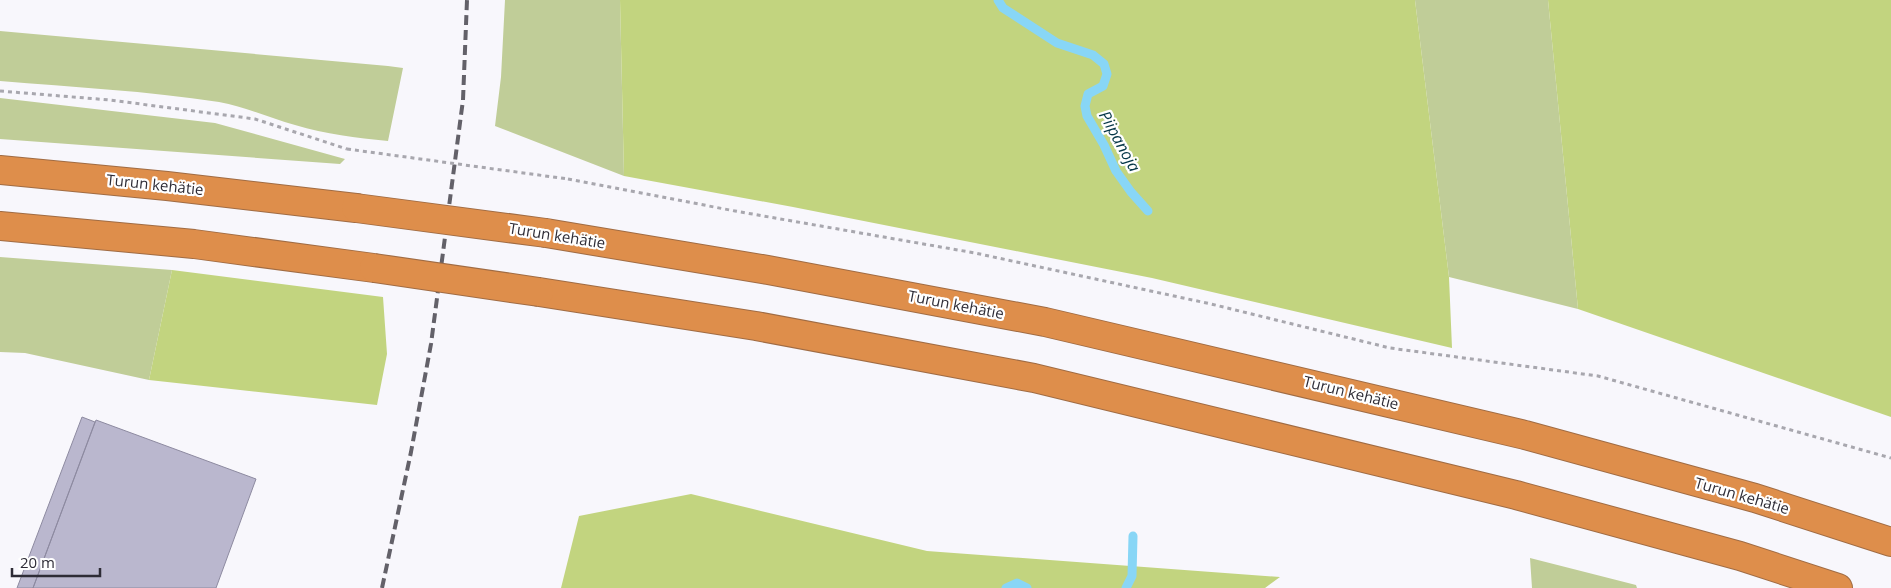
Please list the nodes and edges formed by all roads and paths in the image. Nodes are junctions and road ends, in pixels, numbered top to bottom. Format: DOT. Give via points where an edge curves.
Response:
graph roads {
  1 [pos="0,91"];
  2 [pos="0,170"];
  3 [pos="0,226"];
  4 [pos="1891,458"];
  5 [pos="1891,542"];
  6 [pos="1838,588"];
  1 -- 4 [label="path, bridge" via="110,100 255,119 347,149 568,179 974,253 1211,304 1390,348 1598,376"];
  2 -- 5 [label="highway, Turun kehätie, bridge" via="167,186 546,233 768,270 1045,322 1525,435 1755,498"];
  3 -- 6 [label="highway, bridge" via="194,244 539,292 756,326 1034,378 1516,495 1740,556"];
}
